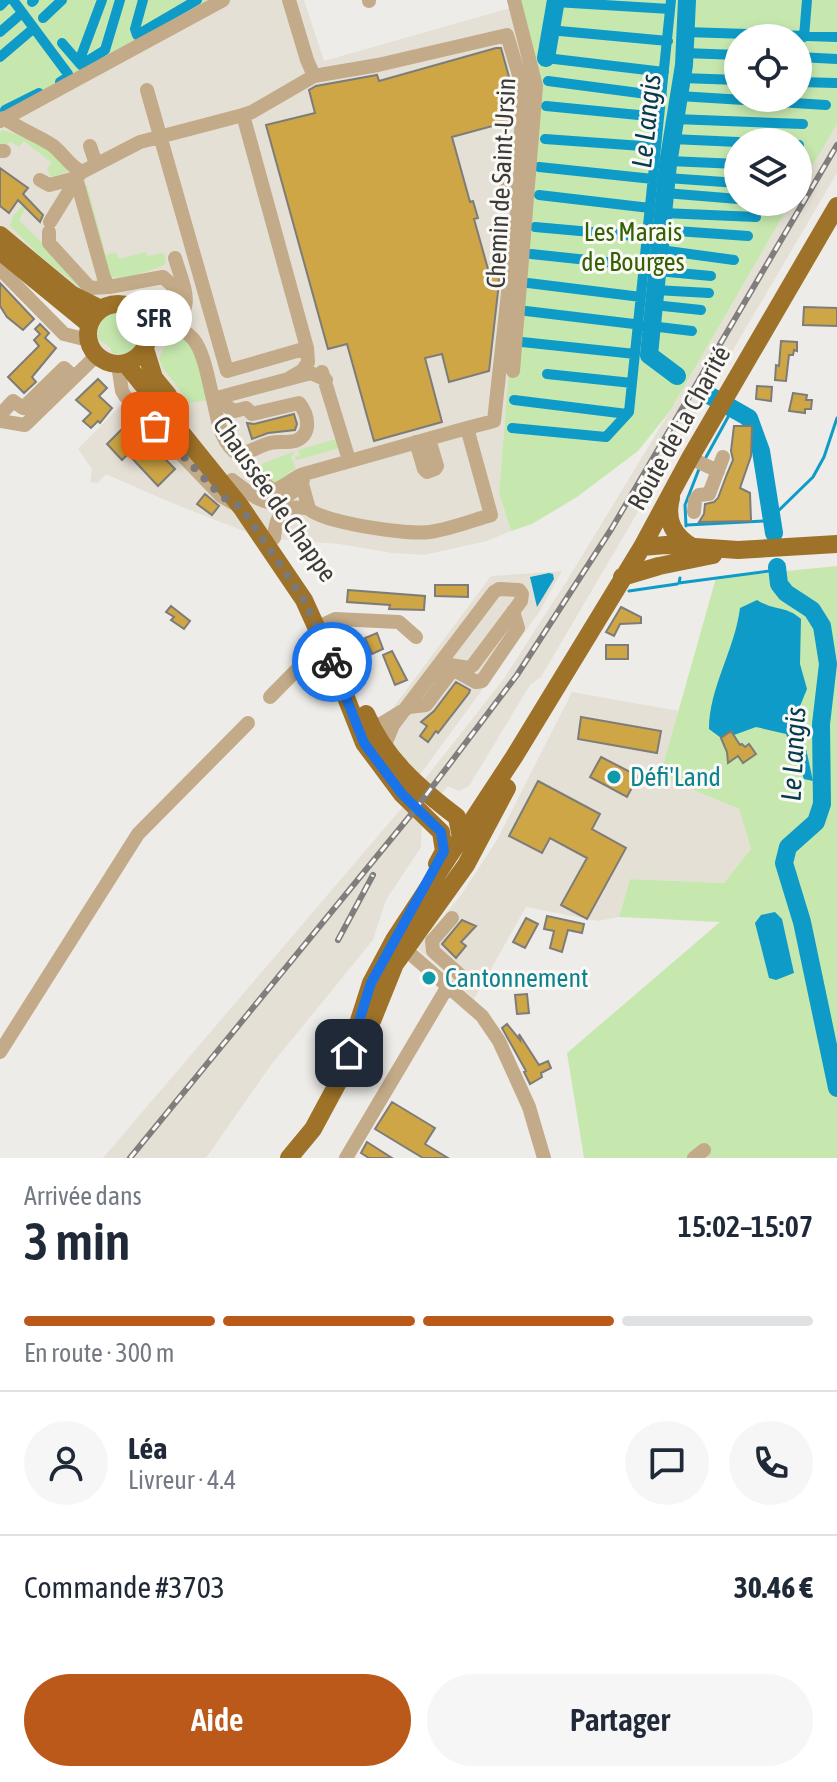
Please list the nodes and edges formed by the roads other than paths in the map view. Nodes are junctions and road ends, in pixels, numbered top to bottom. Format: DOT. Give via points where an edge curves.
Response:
graph roads {
  1 [pos="223,0"];
  2 [pos="289,0"];
  3 [pos="514,0"];
  4 [pos="314,76"];
  5 [pos="147,90"];
  6 [pos="243,115"];
  7 [pos="2,120"];
  8 [pos="162,136"];
  9 [pos="90,146"];
  10 [pos="85,171"];
  11 [pos="40,180"];
  12 [pos="837,206"];
  13 [pos="0,235"];
  14 [pos="192,245"];
  15 [pos="0,251"];
  16 [pos="175,258"];
  17 [pos="0,269"];
  18 [pos="163,277"];
  19 [pos="109,287"];
  20 [pos="101,309"];
  21 [pos="143,317"];
  22 [pos="168,330"];
  23 [pos="91,340"];
  24 [pos="146,345"];
  25 [pos="307,355"];
  26 [pos="122,364"];
  27 [pos="513,371"];
  28 [pos="74,377"];
  29 [pos="288,379"];
  30 [pos="326,380"];
  31 [pos="217,398"];
  32 [pos="0,418"];
  33 [pos="467,428"];
  34 [pos="239,455"];
  35 [pos="349,460"];
  36 [pos="707,463"];
  37 [pos="303,479"];
  38 [pos="232,480"];
  39 [pos="672,493"];
  40 [pos="309,509"];
  41 [pos="694,512"];
  42 [pos="274,538"];
  43 [pos="837,544"];
  44 [pos="642,547"];
  45 [pos="694,548"];
  46 [pos="738,550"];
  47 [pos="659,566"];
  48 [pos="622,577"];
  49 [pos="513,611"];
  50 [pos="322,631"];
  51 [pos="416,637"];
  52 [pos="564,673"];
  53 [pos="434,675"];
  54 [pos="270,697"];
  55 [pos="409,707"];
  56 [pos="248,723"];
  57 [pos="370,724"];
  58 [pos="382,756"];
  59 [pos="400,768"];
  60 [pos="495,811"];
  61 [pos="463,829"];
  62 [pos="427,917"];
  63 [pos="400,944"];
  64 [pos="445,962"];
  65 [pos="435,974"];
  66 [pos="460,975"];
  67 [pos="448,986"];
  68 [pos="0,1052"];
  69 [pos="289,1158"];
  70 [pos="303,1158"];
  71 [pos="346,1158"];
  72 [pos="544,1158"];
  1 -- 7 [label="street"];
  2 -- 4 [label="street"];
  3 -- 27 [label="street, Chemin de Saint-Ursin" via="536,86"];
  4 -- 6 [label="street"];
  4 -- 33 [label="street" via="507,35 522,85 494,421"];
  5 -- 8 [label="street"];
  6 -- 8 [label="street"];
  6 -- 25 [label="street"];
  7 -- 10 [label="street" via="48,142"];
  8 -- 10 [label="street"];
  8 -- 14 [label="street"];
  9 -- 10 [label="street"];
  10 -- 11 [label="street" via="49,185"];
  10 -- 19 [label="street"];
  10 -- 19 [label="street" via="50,227 49,243 90,288"];
  12 -- 36 [label="main road, Route de La Charité" via="716,414"];
  13 -- 20 [label="main road" via="71,294"];
  14 -- 16 [label="street"];
  14 -- 25 [label="street" via="227,371"];
  15 -- 23 [label="main road, Chaussée de Chappe"];
  16 -- 18 [label="street"];
  16 -- 22 [label="street" via="187,305 185,315"];
  17 -- 23 [label="street, Chaussée de Chappe" via="64,334"];
  18 -- 19 [label="street"];
  18 -- 21 [label="street" via="174,287 172,301"];
  20 -- 21 [label="main road" via="129,306"];
  20 -- 23 [label="main road"];
  21 -- 24 [label="main road, Chaussée de Chappe" via="149,333"];
  22 -- 24 [label="street"];
  22 -- 31 [label="street" via="191,335"];
  23 -- 26 [label="main road, Chaussée de Chappe" via="105,362"];
  23 -- 28 [label="street"];
  24 -- 26 [label="main road" via="136,359"];
  24 -- 38 [label="main road, Chaussée de Chappe" via="154,378"];
  25 -- 29 [label="street" via="303,370"];
  25 -- 30 [label="street"];
  26 -- 50 [label="main road, Chaussée de Chappe" via="241,507"];
  28 -- 32 [label="street" via="25,425"];
  28 -- 32 [label="street" via="64,368 23,408 13,401"];
  29 -- 30 [label="street" via="311,373"];
  29 -- 31 [label="street"];
  30 -- 35 [label="street"];
  31 -- 34 [label="street" via="222,436"];
  31 -- 34 [label="street" via="235,411 246,408 252,414 293,402 303,407 308,423 301,438"];
  33 -- 35 [label="street"];
  33 -- 40 [label="street" via="491,515 431,532 406,533 321,517"];
  34 -- 37 [label="street" via="273,490 291,478"];
  35 -- 37 [label="street"];
  36 -- 39 [label="main road, Route de La Charité"];
  36 -- 41 [label="street" via="709,494 699,495"];
  37 -- 38 [label="street" via="287,497 271,504"];
  37 -- 40 [label="street"];
  38 -- 42 [label="main road, Chaussée de Chappe"];
  39 -- 44 [label="main road, Route de La Charité"];
  39 -- 45 [label="main road" via="671,528"];
  40 -- 42 [label="street" via="284,509"];
  42 -- 50 [label="main road, Chaussée de Chappe" via="310,590"];
  43 -- 46 [label="main road"];
  44 -- 45 [label="main road"];
  44 -- 47 [label="main road"];
  44 -- 48 [label="main road, Route de La Charité"];
  45 -- 46 [label="main road"];
  46 -- 47 [label="main road"];
  47 -- 48 [label="main road"];
  48 -- 52 [label="main road, Route de La Charité"];
  49 -- 53 [label="street" via="473,665 450,665"];
  49 -- 53 [label="street" via="521,601 519,590 494,592"];
  49 -- 55 [label="street" via="518,628 485,678 476,682 451,672 426,705"];
  50 -- 51 [label="street" via="335,619 399,622"];
  50 -- 54 [label="street"];
  50 -- 57 [label="main road, Chaussée de Chappe"];
  50 -- 58 [label="main road, Chaussée de Chappe" via="364,743"];
  52 -- 59 [label="main road, Chaussée de Chappe" via="485,793 475,800 459,806 444,801"];
  52 -- 60 [label="main road, Route de La Charité"];
  52 -- 61 [label="main road, Route de La Charité"];
  53 -- 55 [label="street"];
  55 -- 57 [label="street" via="381,724"];
  55 -- 58 [label="street" via="393,725"];
  56 -- 68 [label="street" via="138,834"];
  57 -- 58 [label="main road, Chaussée de Chappe"];
  58 -- 59 [label="main road, Chaussée de Chappe"];
  58 -- 61 [label="main road, Chaussée de Chappe" via="398,787 444,822"];
  58 -- 63 [label="main road, Chaussée de Chappe" via="402,794 444,840 444,851"];
  59 -- 61 [label="main road, Chaussée de Chappe" via="457,817"];
  60 -- 61 [label="main road"];
  60 -- 62 [label="main road, Route de La Charité" via="466,865"];
  61 -- 62 [label="main road" via="462,847"];
  61 -- 63 [label="main road, Route de La Charité"];
  62 -- 63 [label="main road, Route de La Charité"];
  62 -- 64 [label="street" via="447,924 432,941 433,951"];
  63 -- 65 [label="street"];
  63 -- 69 [label="main road, Route de La Charité" via="371,983 341,1077 313,1129"];
  63 -- 70 [label="main road, Route de La Charité" via="352,1083"];
  64 -- 65 [label="street"];
  64 -- 66 [label="street"];
  65 -- 67 [label="street"];
  67 -- 71 [label="street"];
  67 -- 72 [label="street" via="482,1016 499,1041 529,1107"];
}
